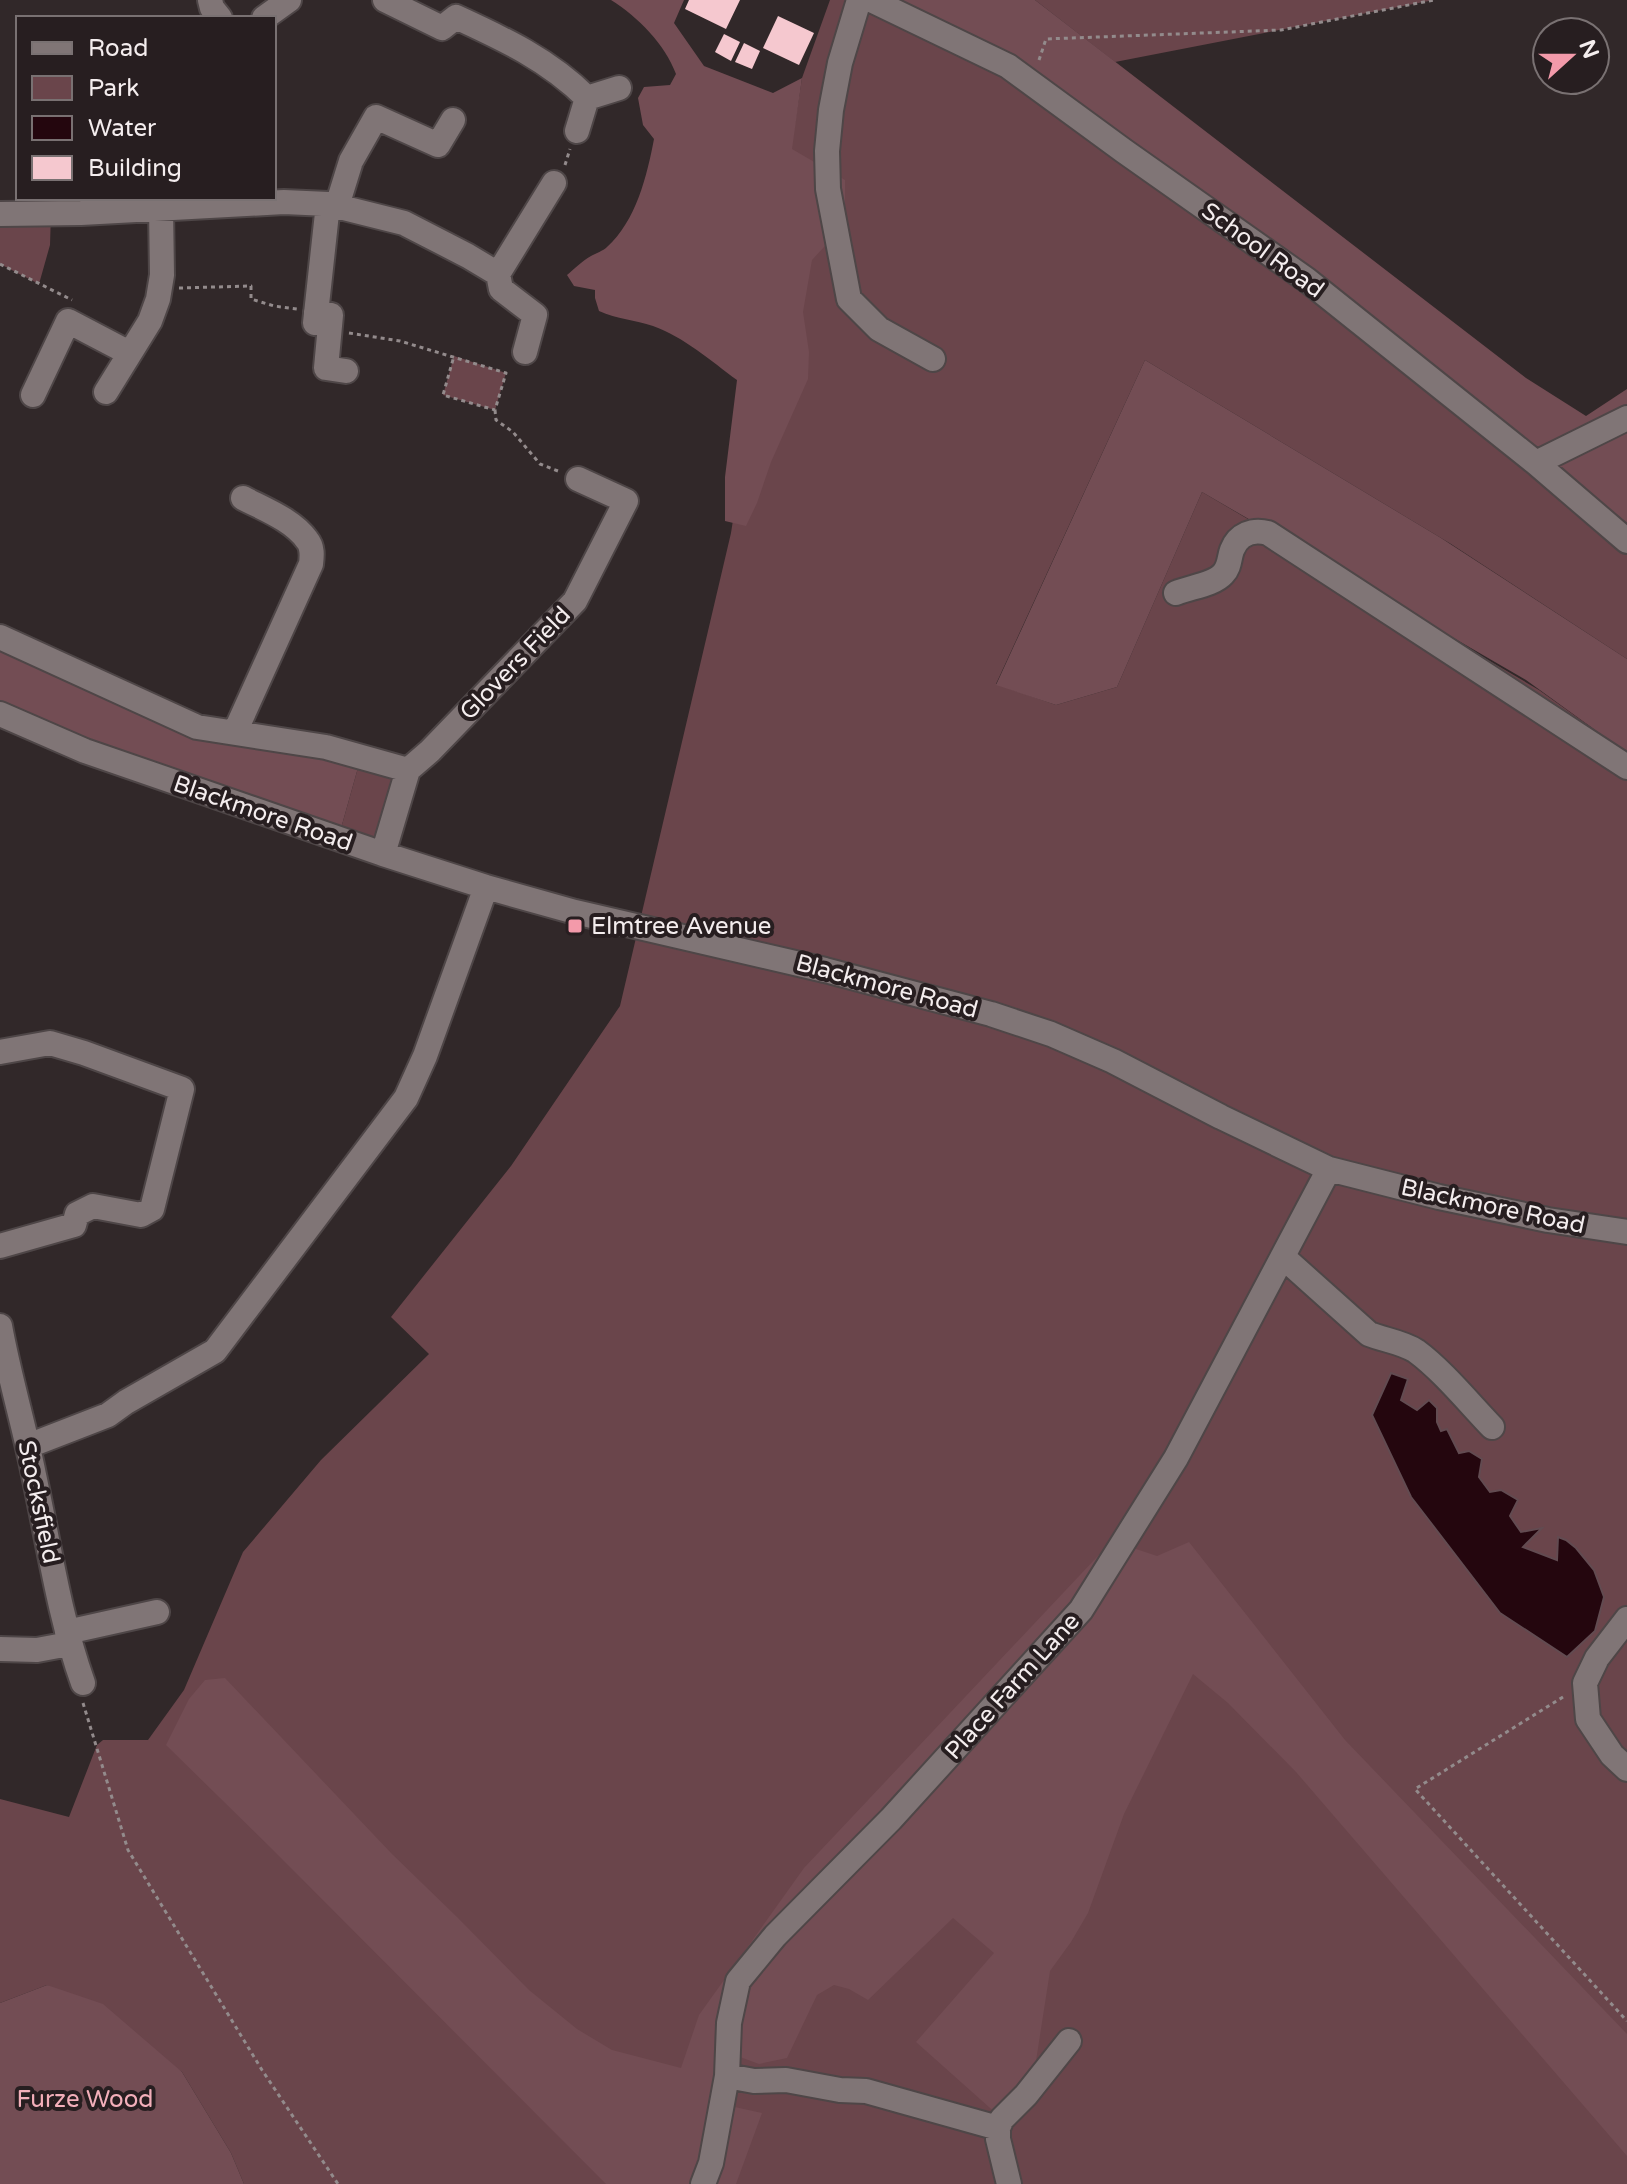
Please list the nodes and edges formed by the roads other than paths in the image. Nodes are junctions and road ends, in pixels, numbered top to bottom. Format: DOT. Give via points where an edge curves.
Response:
graph roads {
  1 [pos="289,0"];
  2 [pos="385,0"];
  3 [pos="859,0"];
  4 [pos="871,0"];
  5 [pos="267,16"];
  6 [pos="619,88"];
  7 [pos="587,98"];
  8 [pos="453,120"];
  9 [pos="577,131"];
  10 [pos="554,183"];
  11 [pos="220,202"];
  12 [pos="81,205"];
  13 [pos="333,205"];
  14 [pos="161,208"];
  15 [pos="0,214"];
  16 [pos="498,274"];
  17 [pos="525,352"];
  18 [pos="129,353"];
  19 [pos="933,359"];
  20 [pos="346,371"];
  21 [pos="106,392"];
  22 [pos="33,395"];
  23 [pos="1627,418"];
  24 [pos="1536,463"];
  25 [pos="578,479"];
  26 [pos="243,498"];
  27 [pos="1627,541"];
  28 [pos="1176,593"];
  29 [pos="0,637"];
  30 [pos="0,714"];
  31 [pos="235,732"];
  32 [pos="1627,767"];
  33 [pos="408,770"];
  34 [pos="383,854"];
  35 [pos="486,887"];
  36 [pos="0,1052"];
  37 [pos="1329,1169"];
  38 [pos="1627,1232"];
  39 [pos="0,1246"];
  40 [pos="1283,1257"];
  41 [pos="0,1326"];
  42 [pos="3,1359"];
  43 [pos="1492,1427"];
  44 [pos="28,1446"];
  45 [pos="157,1612"];
  46 [pos="1627,1619"];
  47 [pos="68,1638"];
  48 [pos="0,1649"];
  49 [pos="83,1683"];
  50 [pos="1627,1769"];
  51 [pos="1069,2041"];
  52 [pos="727,2076"];
  53 [pos="998,2128"];
  54 [pos="703,2184"];
  55 [pos="1009,2184"];
  1 -- 5 [label="street"];
  2 -- 7 [label="street" via="442,28 456,17 506,40 556,69"];
  3 -- 19 [label="street" via="840,63 827,151 828,189 849,299 879,329"];
  4 -- 24 [label="street, School Road" via="1008,66 1307,280"];
  6 -- 7 [label="street"];
  7 -- 9 [label="street"];
  8 -- 13 [label="street" via="438,145 376,117"];
  10 -- 16 [label="street"];
  11 -- 13 [label="street"];
  11 -- 14 [label="street"];
  12 -- 14 [label="street"];
  12 -- 15 [label="street"];
  13 -- 16 [label="street" via="404,223"];
  13 -- 20 [label="street" via="320,321 326,368"];
  14 -- 18 [label="street" via="158,299"];
  16 -- 17 [label="street" via="501,289 535,315"];
  18 -- 21 [label="street"];
  18 -- 22 [label="street" via="68,321"];
  23 -- 24 [label="street"];
  24 -- 27 [label="street, School Road"];
  25 -- 33 [label="street, Glovers Field" via="638,499 575,601"];
  26 -- 31 [label="street" via="288,522 308,540 312,552 302,586"];
  28 -- 32 [label="street" via="1221,577 1234,545 1246,534 1268,533"];
  29 -- 31 [label="street" via="197,727"];
  30 -- 34 [label="street, Blackmore Road" via="85,751"];
  31 -- 33 [label="street" via="326,747"];
  33 -- 34 [label="street"];
  34 -- 35 [label="street, Blackmore Road"];
  35 -- 37 [label="street, Blackmore Road" via="825,970 1051,1034"];
  35 -- 44 [label="street" via="406,1098 215,1351 108,1415"];
  36 -- 39 [label="street" via="50,1043 182,1089 152,1209 141,1215 93,1206 77,1214 74,1225"];
  37 -- 38 [label="street, Blackmore Road" via="1439,1197"];
  37 -- 40 [label="street, Place Farm Lane"];
  40 -- 43 [label="street" via="1369,1334 1414,1350 1430,1363"];
  40 -- 52 [label="street, Place Farm Lane" via="1176,1458 1081,1610 738,1981 729,2023"];
  41 -- 42 [label="street, Stocksfield"];
  42 -- 44 [label="street, Stocksfield"];
  44 -- 47 [label="street, Stocksfield"];
  45 -- 47 [label="street"];
  46 -- 50 [label="street" via="1585,1683 1588,1719"];
  47 -- 48 [label="street" via="37,1650"];
  47 -- 49 [label="street, Stocksfield"];
  51 -- 53 [label="street"];
  52 -- 53 [label="street" via="866,2091"];
  52 -- 54 [label="street, Place Farm Lane"];
  53 -- 55 [label="street"];
}
